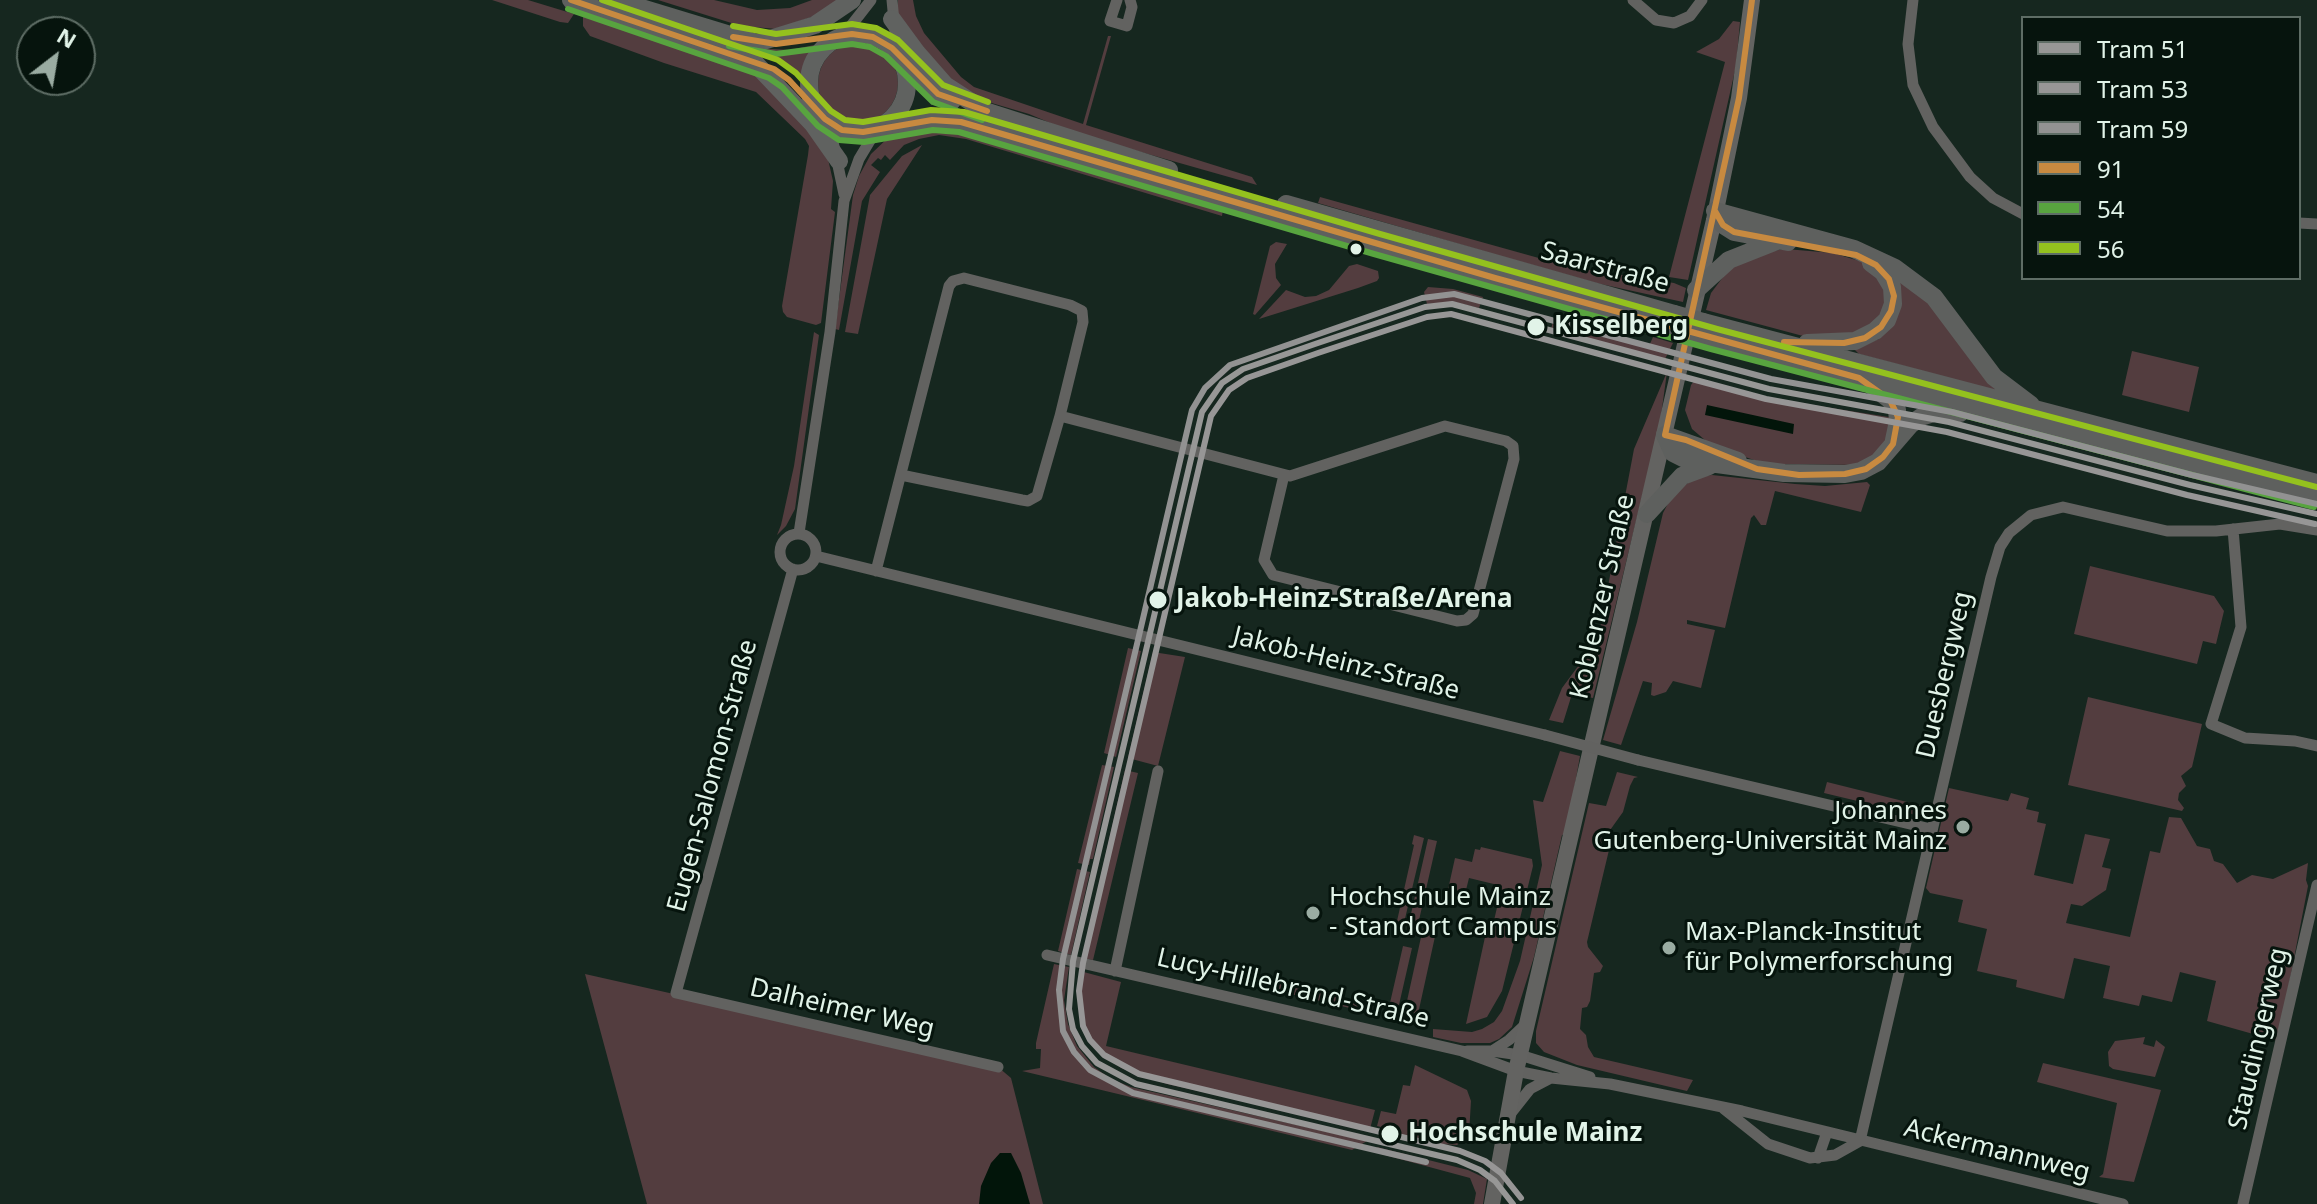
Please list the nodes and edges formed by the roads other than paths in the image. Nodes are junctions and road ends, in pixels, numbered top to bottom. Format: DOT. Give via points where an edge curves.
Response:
graph roads {
  1 [pos="615,0"];
  2 [pos="852,0"];
  3 [pos="871,0"];
  4 [pos="1117,0"];
  5 [pos="1130,0"];
  6 [pos="1633,0"];
  7 [pos="1702,0"];
  8 [pos="1752,0"];
  9 [pos="1913,0"];
  10 [pos="576,2"];
  11 [pos="892,9"];
  12 [pos="842,36"];
  13 [pos="755,52"];
  14 [pos="899,55"];
  15 [pos="985,111"];
  16 [pos="820,113"];
  17 [pos="878,129"];
  18 [pos="839,161"];
  19 [pos="844,201"];
  20 [pos="1715,211"];
  21 [pos="2021,213"];
  22 [pos="1780,240"];
  23 [pos="1696,290"];
  24 [pos="1672,320"];
  25 [pos="1702,329"];
  26 [pos="1772,341"];
  27 [pos="1859,378"];
  28 [pos="2044,413"];
  29 [pos="1995,414"];
  30 [pos="1060,416"];
  31 [pos="1665,435"];
  32 [pos="1893,444"];
  33 [pos="1712,465"];
  34 [pos="1757,469"];
  35 [pos="901,475"];
  36 [pos="1284,475"];
  37 [pos="2317,483"];
  38 [pos="2317,497"];
  39 [pos="1647,514"];
  40 [pos="2233,529"];
  41 [pos="2317,530"];
  42 [pos="799,533"];
  43 [pos="816,556"];
  44 [pos="793,569"];
  45 [pos="876,571"];
  46 [pos="2317,746"];
  47 [pos="1158,771"];
  48 [pos="1931,829"];
  49 [pos="2317,886"];
  50 [pos="1047,955"];
  51 [pos="1115,971"];
  52 [pos="676,993"];
  53 [pos="1527,1022"];
  54 [pos="1462,1051"];
  55 [pos="1492,1051"];
  56 [pos="1518,1063"];
  57 [pos="998,1067"];
  58 [pos="1551,1078"];
  59 [pos="1610,1084"];
  60 [pos="1721,1107"];
  61 [pos="1506,1120"];
  62 [pos="1827,1132"];
  63 [pos="1860,1141"];
  64 [pos="1818,1158"];
  65 [pos="1492,1204"];
  66 [pos="2123,1204"];
  67 [pos="2243,1204"];
  1 -- 13 [label="highway"];
  2 -- 13 [label="main road" via="815,25"];
  3 -- 12 [label="street"];
  4 -- 5 [label="street" via="1110,21 1127,26"];
  6 -- 7 [label="street" via="1656,20 1674,23 1690,16"];
  8 -- 20 [label="main road, Koblenzer Straße" via="1739,98"];
  9 -- 21 [label="street" via="1908,44 1913,85 1933,127 1970,177"];
  10 -- 13 [label="highway" via="647,27"];
  11 -- 14 [label="street"];
  11 -- 15 [label="main road" via="917,53 945,85"];
  12 -- 13 [label="main road" via="776,44"];
  12 -- 14 [label="main road" via="873,37"];
  12 -- 16 [label="main road" via="821,52 811,71 810,93"];
  13 -- 16 [label="main road"];
  13 -- 18 [label="main road"];
  14 -- 15 [label="main road, Saarstraße" via="938,94"];
  14 -- 17 [label="main road" via="907,77 904,101"];
  15 -- 24 [label="highway, Saarstraße"];
  16 -- 17 [label="main road" via="849,131"];
  16 -- 18 [label="street, Eugen-Salomon-Straße"];
  17 -- 19 [label="street, Eugen-Salomon-Straße" via="859,159"];
  17 -- 24 [label="highway, Saarstraße" via="932,120 961,122 1392,249"];
  18 -- 19 [label="street, Eugen-Salomon-Straße"];
  19 -- 42 [label="street, Eugen-Salomon-Straße"];
  20 -- 22 [label="highway" via="1734,232"];
  20 -- 23 [label="main road, Koblenzer Straße"];
  20 -- 28 [label="highway" via="1854,249 1903,273 1934,297 1994,377"];
  22 -- 23 [label="highway" via="1729,260"];
  22 -- 26 [label="highway" via="1840,251 1876,265 1889,279 1893,304 1881,327 1855,341"];
  23 -- 31 [label="main road, Koblenzer Straße"];
  24 -- 25 [label="highway, Saarstraße, bridge"];
  25 -- 26 [label="highway, Saarstraße"];
  25 -- 27 [label="highway, Saarstraße"];
  26 -- 28 [label="highway, Saarstraße"];
  27 -- 29 [label="highway, Saarstraße"];
  27 -- 32 [label="highway" via="1896,407"];
  28 -- 37 [label="highway, Saarstraße"];
  29 -- 32 [label="highway" via="1926,414"];
  29 -- 38 [label="highway, Saarstraße"];
  30 -- 35 [label="street" via="1039,492 1028,501"];
  30 -- 35 [label="street" via="1082,311 959,279 945,295"];
  30 -- 36 [label="street"];
  31 -- 33 [label="highway" via="1675,455"];
  31 -- 34 [label="highway"];
  31 -- 39 [label="main road, Koblenzer Straße"];
  32 -- 34 [label="highway" via="1878,462 1857,473"];
  33 -- 34 [label="highway"];
  33 -- 39 [label="highway" via="1682,476"];
  35 -- 45 [label="street"];
  36 -- 36 [label="street" via="1445,426 1510,443 1514,459 1473,614 1457,621 1273,575 1264,560"];
  39 -- 53 [label="main road, Koblenzer Straße"];
  40 -- 41 [label="street, Duesbergweg" via="2280,524"];
  40 -- 46 [label="street" via="2241,627 2211,724 2245,738"];
  40 -- 48 [label="street, Duesbergweg" via="2167,531 2063,507 2018,523 2000,547 1992,573"];
  42 -- 43 [label="street" via="814,543"];
  42 -- 44 [label="street, Eugen-Salomon-Straße" via="780,547 783,563"];
  43 -- 44 [label="street" via="809,566"];
  43 -- 45 [label="street, Jakob-Heinz-Straße"];
  44 -- 52 [label="street, Eugen-Salomon-Straße"];
  45 -- 48 [label="street, Jakob-Heinz-Straße, bridge"];
  47 -- 51 [label="street"];
  48 -- 63 [label="street, Duesbergweg"];
  49 -- 67 [label="street, Staudingerweg"];
  50 -- 51 [label="street, Lucy-Hillebrand-Straße"];
  51 -- 54 [label="street, Lucy-Hillebrand-Straße"];
  52 -- 57 [label="street, Dalheimer Weg"];
  53 -- 55 [label="street"];
  53 -- 56 [label="main road, Koblenzer Straße"];
  54 -- 55 [label="street, Lucy-Hillebrand-Straße"];
  54 -- 56 [label="street, Lucy-Hillebrand-Straße"];
  55 -- 56 [label="street, Lucy-Hillebrand-Straße"];
  56 -- 58 [label="street, Ackermannweg"];
  56 -- 59 [label="street, Ackermannweg"];
  56 -- 61 [label="main road, Koblenzer Straße"];
  58 -- 59 [label="street, Ackermannweg"];
  58 -- 61 [label="street" via="1530,1089"];
  59 -- 60 [label="street, Ackermannweg"];
  60 -- 62 [label="street, Ackermannweg"];
  60 -- 64 [label="street, Ackermannweg" via="1773,1147"];
  61 -- 65 [label="main road, Koblenzer Straße"];
  62 -- 63 [label="street, Ackermannweg"];
  62 -- 64 [label="street"];
  63 -- 64 [label="street" via="1844,1152"];
  63 -- 66 [label="street, Ackermannweg"];
}
